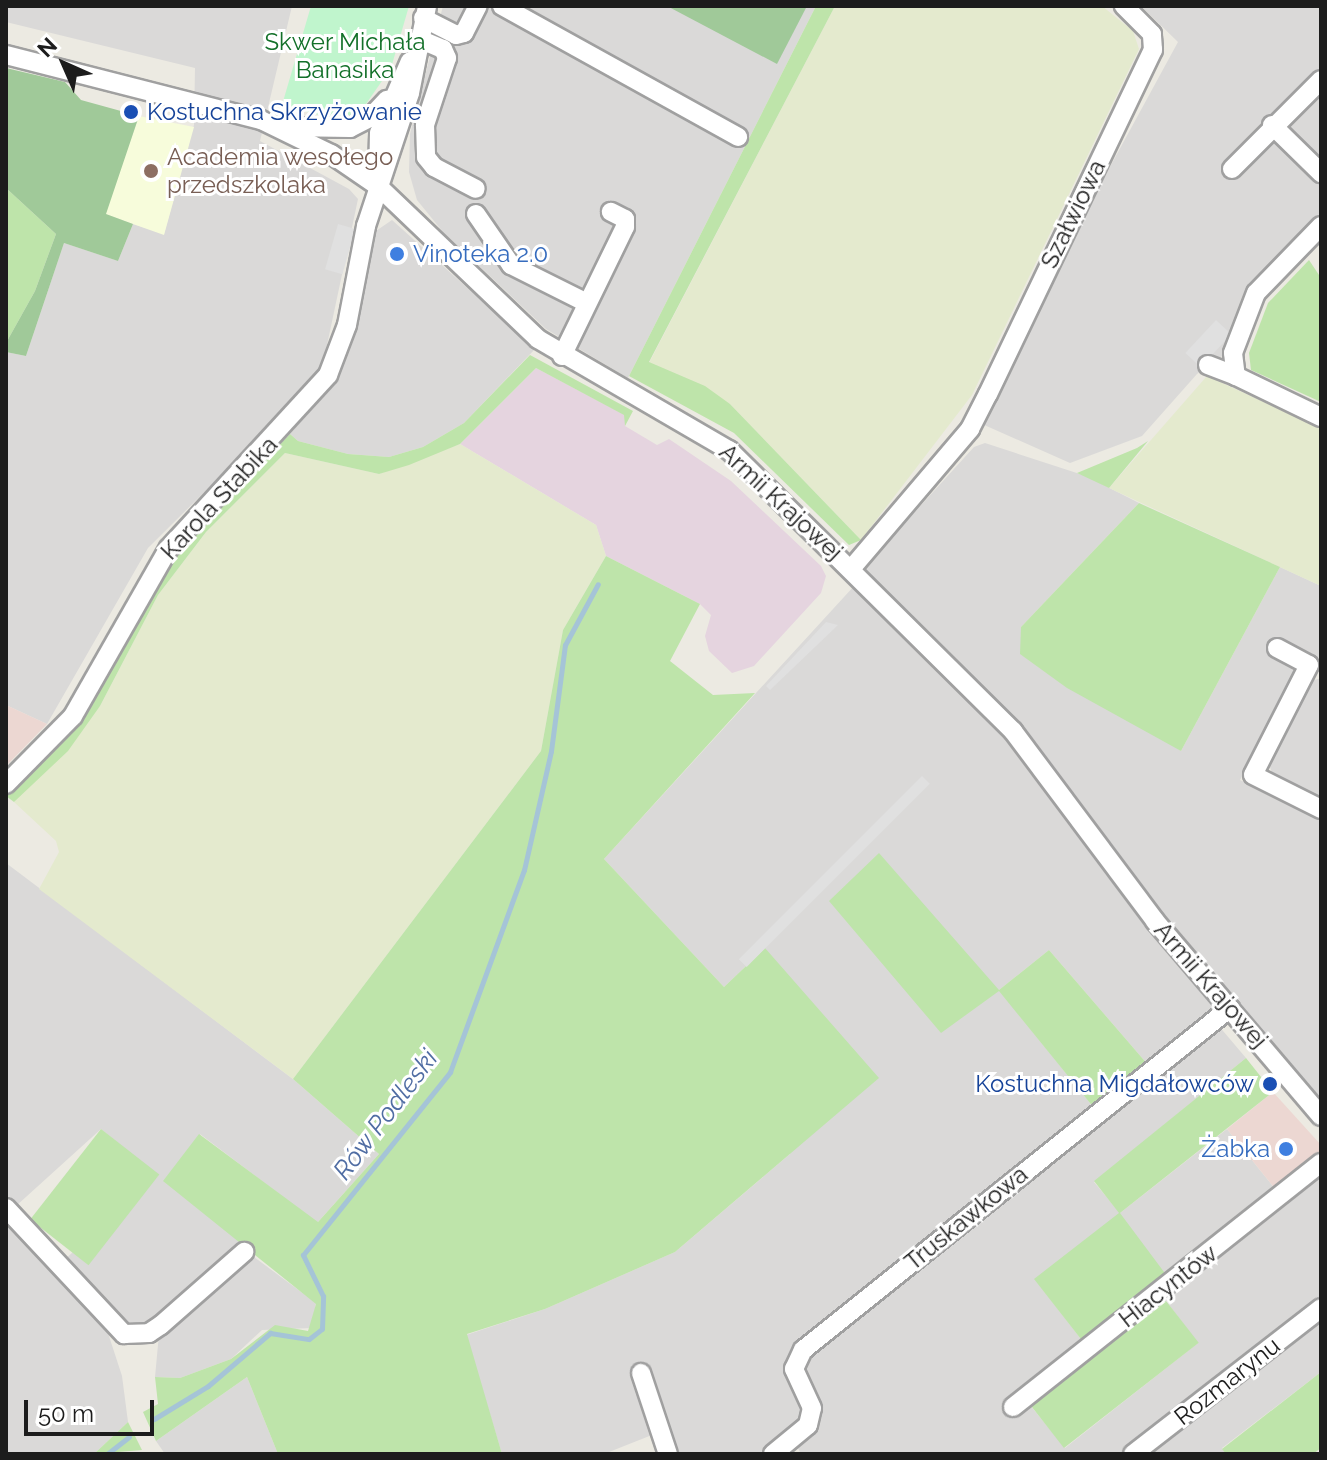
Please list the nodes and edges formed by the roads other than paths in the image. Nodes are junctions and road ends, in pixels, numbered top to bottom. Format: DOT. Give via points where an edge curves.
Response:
graph roads {
  1 [pos="478,6"];
  2 [pos="502,6"];
  3 [pos="1124,6"];
  4 [pos="425,12"];
  5 [pos="418,42"];
  6 [pos="6,55"];
  7 [pos="1321,80"];
  8 [pos="394,92"];
  9 [pos="1272,125"];
  10 [pos="278,126"];
  11 [pos="738,137"];
  12 [pos="1232,169"];
  13 [pos="1321,173"];
  14 [pos="379,187"];
  15 [pos="476,189"];
  16 [pos="611,212"];
  17 [pos="476,214"];
  18 [pos="1321,226"];
  19 [pos="585,302"];
  20 [pos="562,356"];
  21 [pos="1208,365"];
  22 [pos="1236,376"];
  23 [pos="1321,417"];
  24 [pos="851,569"];
  25 [pos="1277,648"];
  26 [pos="6,783"];
  27 [pos="1321,809"];
  28 [pos="1230,1008"];
  29 [pos="1321,1116"];
  30 [pos="1321,1163"];
  31 [pos="6,1208"];
  32 [pos="244,1252"];
  33 [pos="1321,1308"];
  34 [pos="641,1373"];
  35 [pos="1013,1407"];
  36 [pos="668,1454"];
  37 [pos="773,1454"];
  38 [pos="1133,1454"];
  1 -- 4 [label="street" via="464,33 456,35"];
  2 -- 11 [label="street"];
  3 -- 24 [label="street, Szałwiowa" via="1152,34 1153,50 970,429"];
  4 -- 5 [label="street"];
  5 -- 8 [label="street"];
  5 -- 14 [label="street, Karola Stabika" via="410,93"];
  5 -- 15 [label="street" via="443,49 447,58 425,125 426,157"];
  6 -- 10 [label="street, Armii Krajowej"];
  7 -- 9 [label="street"];
  8 -- 10 [label="street" via="370,118 350,128"];
  8 -- 14 [label="street" via="378,137"];
  9 -- 12 [label="street"];
  9 -- 13 [label="street"];
  10 -- 14 [label="street, Armii Krajowej"];
  14 -- 20 [label="street, Armii Krajowej" via="507,315"];
  14 -- 26 [label="street, Karola Stabika" via="352,279 339,354 328,375 169,548 73,716"];
  16 -- 19 [label="street" via="625,219 625,227"];
  17 -- 19 [label="street" via="511,265"];
  18 -- 22 [label="street" via="1256,293 1233,353"];
  19 -- 20 [label="street"];
  20 -- 24 [label="street, Armii Krajowej" via="729,450"];
  21 -- 22 [label="street"];
  22 -- 23 [label="street"];
  24 -- 28 [label="street, Armii Krajowej" via="1021,740 1155,921"];
  25 -- 27 [label="street" via="1309,665 1253,775"];
  28 -- 29 [label="street, Armii Krajowej"];
  28 -- 37 [label="street, Truskawkowa" via="803,1350 794,1369 812,1408 808,1425"];
  30 -- 35 [label="street, Hiacyntów"];
  31 -- 32 [label="street" via="124,1334 149,1333 161,1325"];
  33 -- 38 [label="street, Rozmarynu"];
  34 -- 36 [label="street"];
}
